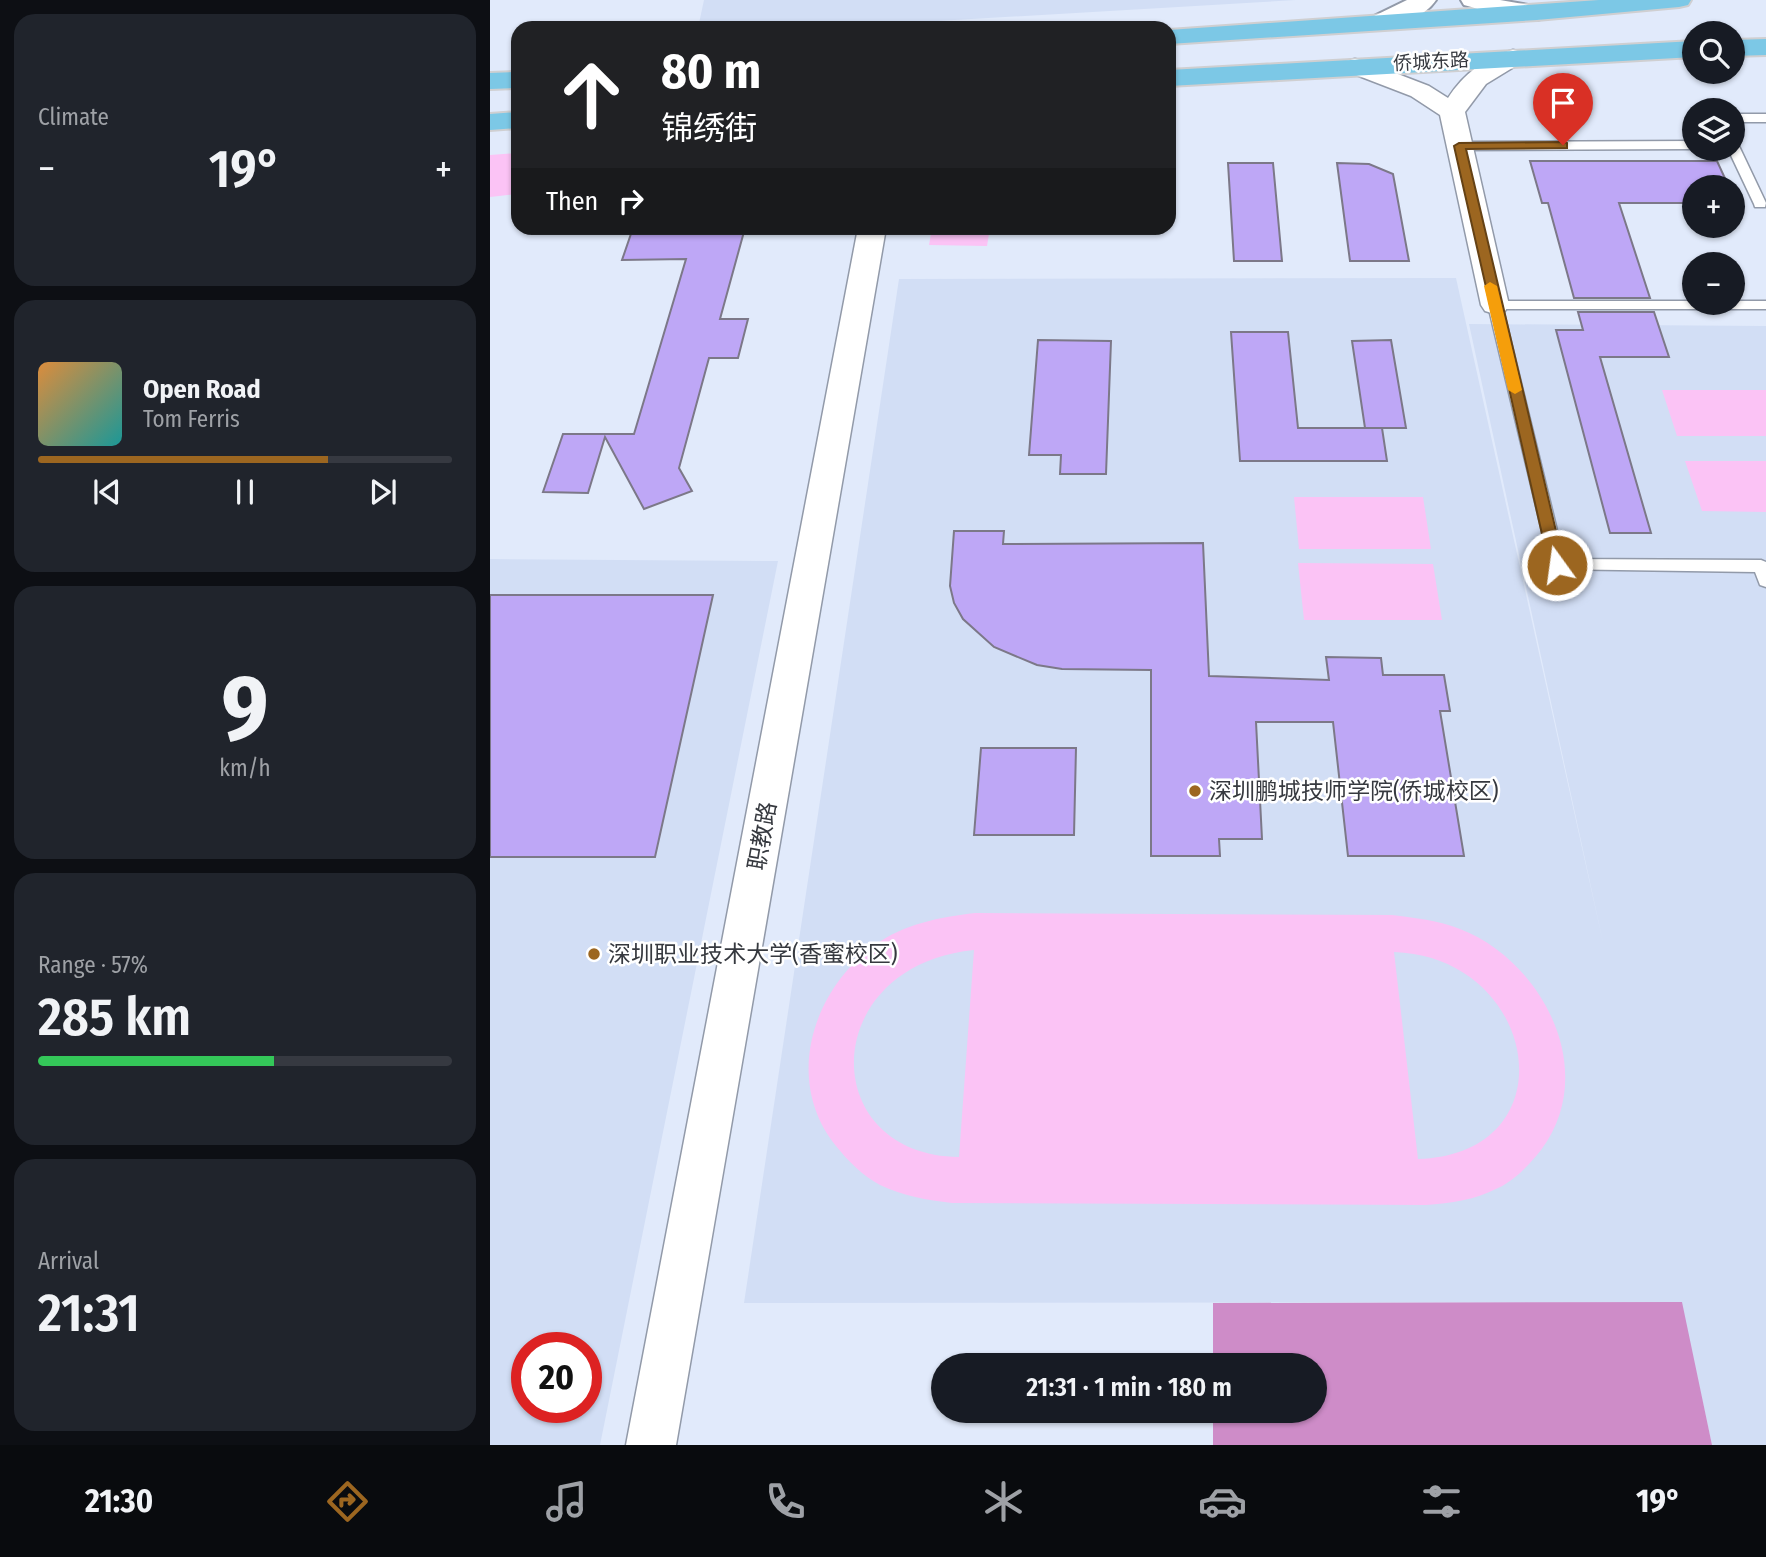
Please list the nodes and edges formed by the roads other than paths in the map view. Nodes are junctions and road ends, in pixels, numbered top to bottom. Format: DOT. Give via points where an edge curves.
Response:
graph roads {
  1 [pos="1424,0"];
  2 [pos="1473,0"];
  3 [pos="1679,0"];
  4 [pos="1537,13"];
  5 [pos="1380,23"];
  6 [pos="1176,37"];
  7 [pos="1766,47"];
  8 [pos="1745,48"];
  9 [pos="1682,50"];
  10 [pos="1513,57"];
  11 [pos="1355,66"];
  12 [pos="1176,78"];
  13 [pos="511,80"];
  14 [pos="490,82"];
  15 [pos="1452,112"];
  16 [pos="1745,118"];
  17 [pos="1766,118"];
  18 [pos="511,120"];
  19 [pos="490,122"];
  20 [pos="1682,145"];
  21 [pos="1459,146"];
  22 [pos="1741,161"];
  23 [pos="1760,204"];
  24 [pos="872,235"];
  25 [pos="1495,305"];
  26 [pos="1766,305"];
  27 [pos="1766,581"];
  28 [pos="652,1445"];
  1 -- 5 [label="street"];
  2 -- 4 [label="street"];
  3 -- 4 [label="main road, 侨城东路"];
  4 -- 5 [label="main road, 侨城东路"];
  5 -- 6 [label="main road, 侨城东路"];
  7 -- 8 [label="main road"];
  9 -- 10 [label="main road, 侨城东路"];
  10 -- 11 [label="main road, 侨城东路"];
  10 -- 15 [label="street" via="1481,73 1466,87"];
  11 -- 12 [label="main road, 侨城东路"];
  11 -- 15 [label="street" via="1420,91"];
  13 -- 14 [label="main road"];
  15 -- 21 [label="street"];
  16 -- 17 [label="lane"];
  18 -- 19 [label="main road"];
  20 -- 21 [label="lane"];
  21 -- 25 [label="street"];
  22 -- 23 [label="lane"];
  24 -- 28 [label="street, 职教路"];
  25 -- 26 [label="lane"];
  25 -- 27 [label="lane" via="1557,565 1761,566"];
}
